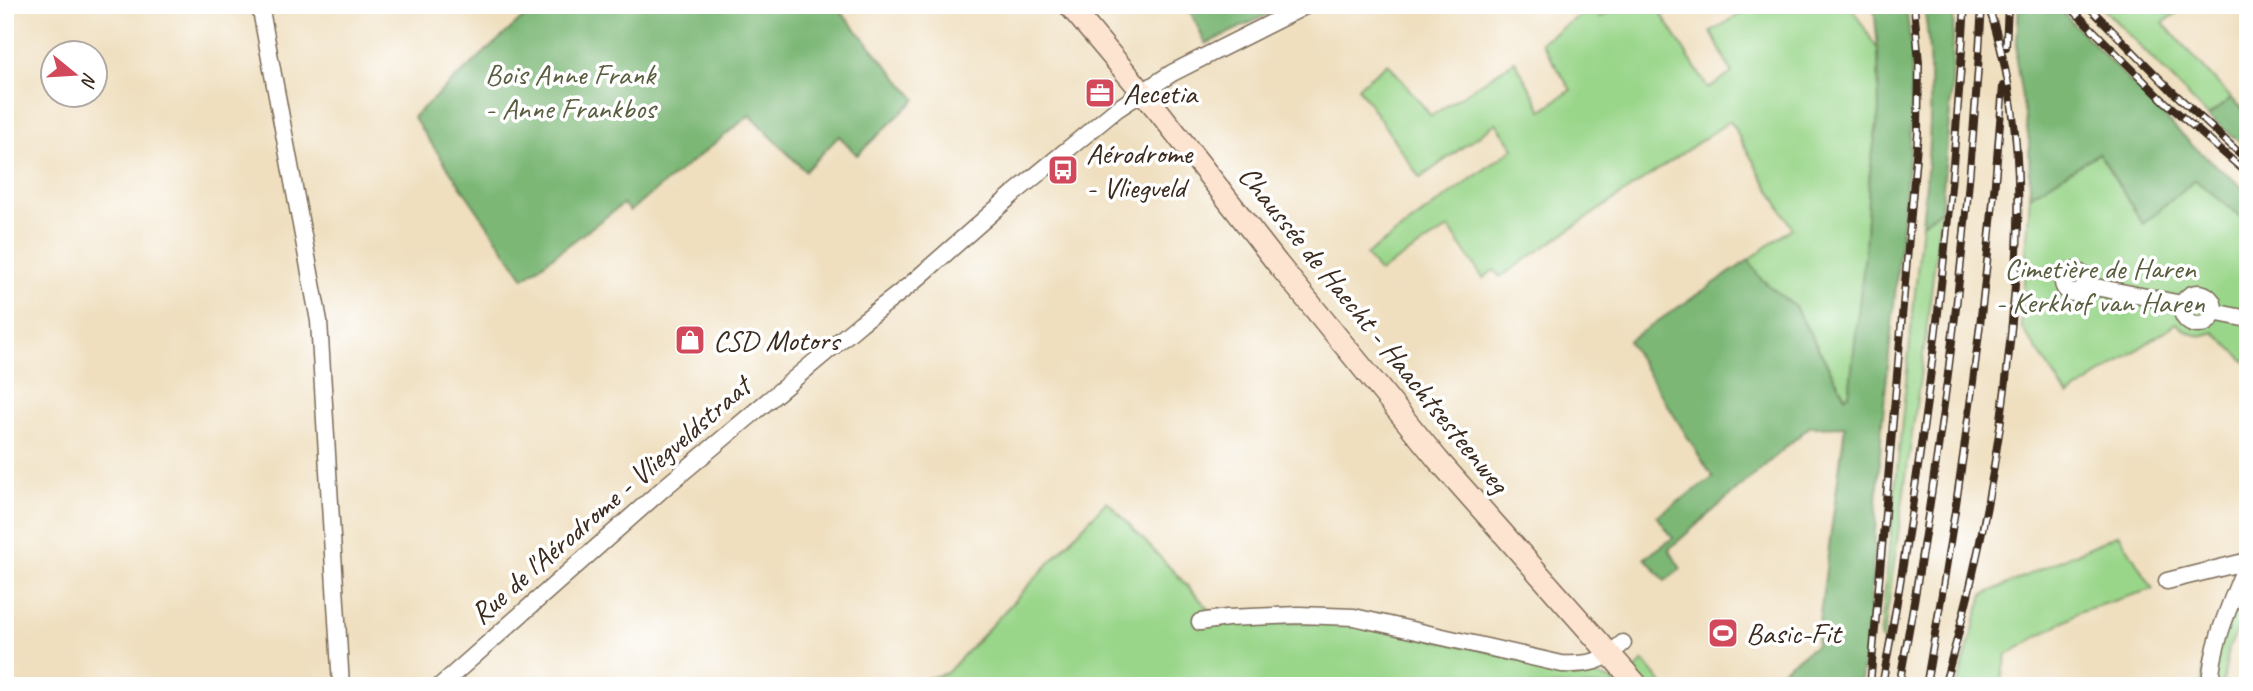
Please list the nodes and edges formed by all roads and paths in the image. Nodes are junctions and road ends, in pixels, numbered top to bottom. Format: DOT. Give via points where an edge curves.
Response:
graph roads {
  1 [pos="260,5"];
  2 [pos="1069,5"];
  3 [pos="1307,5"];
  4 [pos="1143,92"];
  5 [pos="2046,275"];
  6 [pos="2248,320"];
  7 [pos="2248,561"];
  8 [pos="2167,581"];
  9 [pos="1200,622"];
  10 [pos="1617,649"];
  11 [pos="341,686"];
  12 [pos="440,686"];
  13 [pos="1639,686"];
  14 [pos="2210,686"];
  1 -- 11 [label="street" via="319,321"];
  2 -- 4 [label="main road, Chaussée de Haecht - Haachtsesteenweg"];
  3 -- 4 [label="street, Rue de l'Aérodrome - Vliegveldstraat"];
  4 -- 10 [label="main road, Chaussée de Haecht - Haachtsesteenweg" via="1438,460"];
  4 -- 12 [label="street, Rue de l'Aérodrome - Vliegveldstraat" via="1012,195 674,479"];
  5 -- 6 [label="street" via="2063,278 2062,285 2072,294 2085,285 2182,304 2183,315 2196,325 2204,324 2213,312"];
  7 -- 8 [label="street"];
  7 -- 14 [label="street" via="2219,634"];
  9 -- 10 [label="street" via="1299,615 1354,617 1577,665 1602,661"];
  10 -- 13 [label="main road, Chaussée de Haecht - Haachtsesteenweg"];
}
